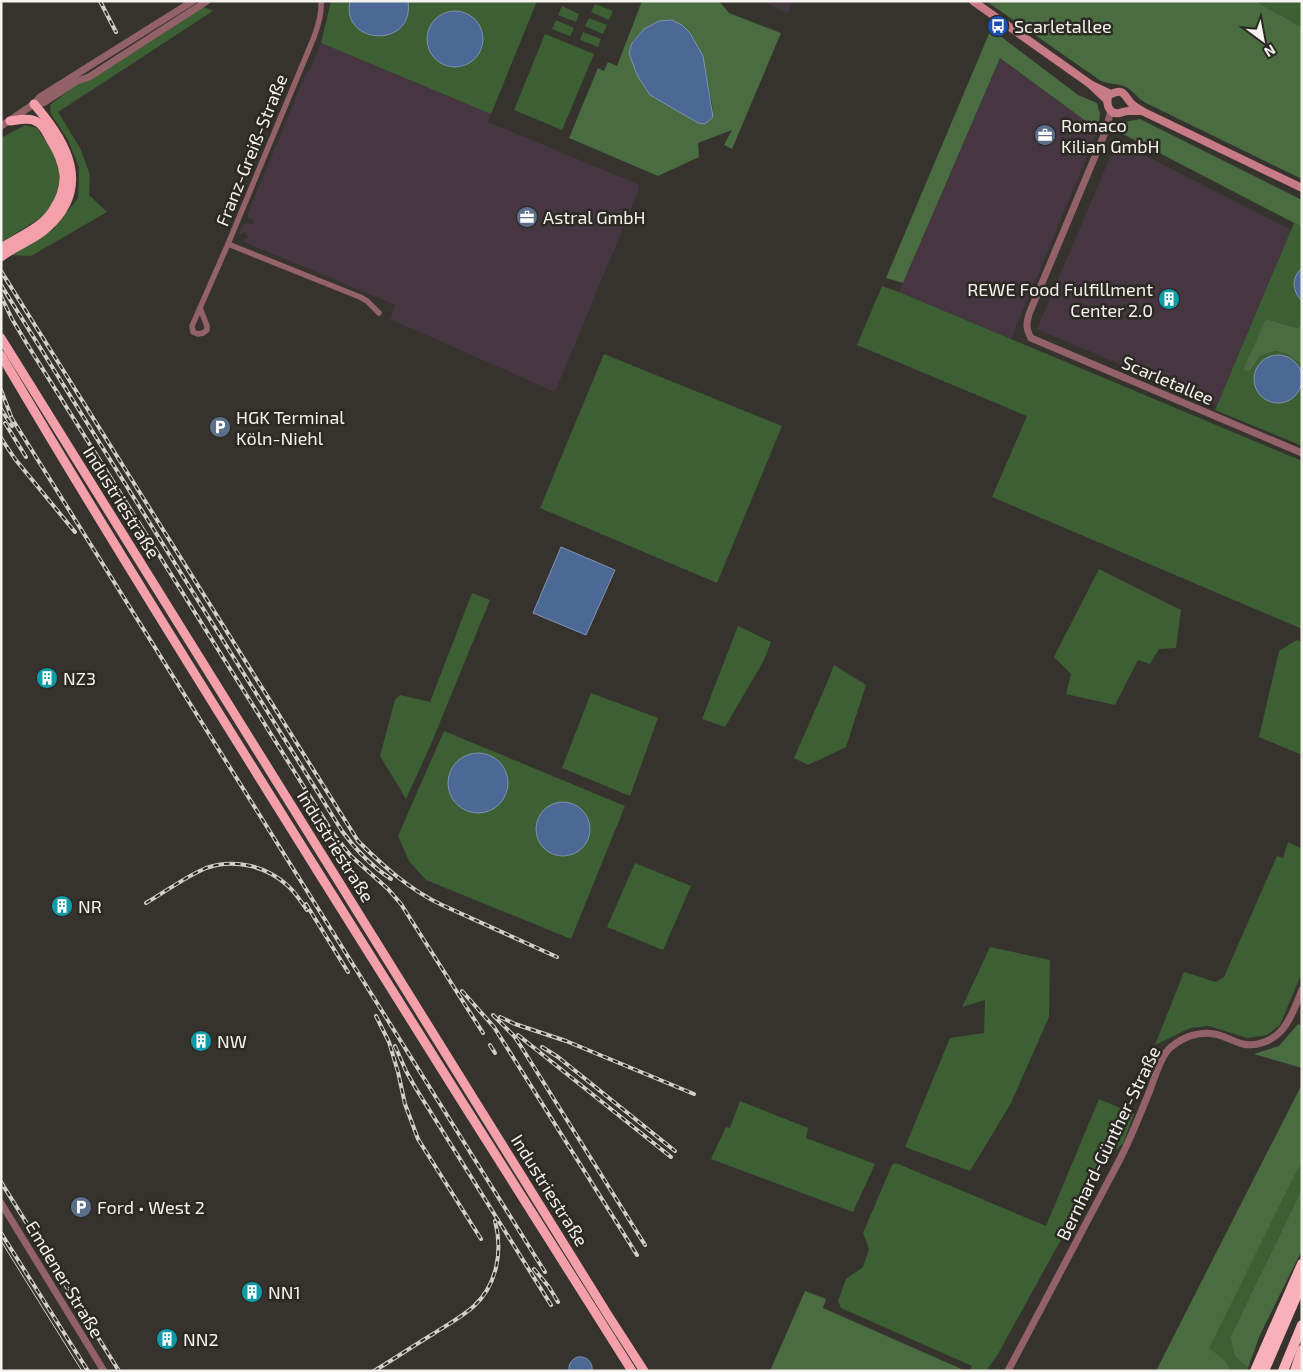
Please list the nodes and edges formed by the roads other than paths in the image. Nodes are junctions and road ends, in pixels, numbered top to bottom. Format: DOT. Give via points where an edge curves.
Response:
graph roads {
  1 [pos="194,1"];
  2 [pos="207,1"];
  3 [pos="321,1"];
  4 [pos="973,1"];
  5 [pos="1109,97"];
  6 [pos="1129,101"];
  7 [pos="34,104"];
  8 [pos="1118,112"];
  9 [pos="1144,112"];
  10 [pos="10,120"];
  11 [pos="1,126"];
  12 [pos="42,126"];
  13 [pos="1302,188"];
  14 [pos="228,244"];
  15 [pos="4,251"];
  16 [pos="200,308"];
  17 [pos="379,313"];
  18 [pos="1,332"];
  19 [pos="1,338"];
  20 [pos="1,355"];
  21 [pos="25,376"];
  22 [pos="1302,453"];
  23 [pos="1302,990"];
  24 [pos="1,1203"];
  25 [pos="1302,1264"];
  26 [pos="1302,1283"];
  27 [pos="1302,1325"];
  28 [pos="1302,1350"];
  29 [pos="104,1371"];
  30 [pos="632,1371"];
  31 [pos="644,1371"];
  32 [pos="1008,1371"];
  33 [pos="1255,1371"];
  34 [pos="1264,1371"];
  35 [pos="1283,1371"];
  36 [pos="1295,1371"];
  1 -- 7 [label="street" via="40,97"];
  2 -- 7 [label="street" via="89,77 43,103"];
  3 -- 14 [label="street, Franz-Greiß-Straße" via="320,20 314,37"];
  4 -- 5 [label="main road"];
  5 -- 6 [label="main road" via="1120,92"];
  5 -- 8 [label="main road" via="1108,106"];
  6 -- 8 [label="main road" via="1127,108"];
  6 -- 9 [label="main road"];
  7 -- 10 [label="street"];
  7 -- 12 [label="highway"];
  7 -- 15 [label="highway" via="48,120 71,164 68,200 45,230"];
  8 -- 9 [label="main road"];
  8 -- 22 [label="street, Scarletallee" via="1104,135 1029,314 1027,331 1031,338"];
  9 -- 13 [label="main road"];
  10 -- 11 [label="street"];
  10 -- 12 [label="highway" via="32,120"];
  12 -- 15 [label="highway" via="63,166 65,181 61,198 41,224"];
  14 -- 16 [label="street, Franz-Greiß-Straße"];
  14 -- 17 [label="street" via="360,297"];
  18 -- 21 [label="highway"];
  19 -- 21 [label="highway, Industriestraße"];
  20 -- 30 [label="highway, Industriestraße" via="142,590"];
  21 -- 31 [label="highway, Industriestraße"];
  23 -- 32 [label="street, Bernhard-Günther-Straße" via="1288,1022 1269,1040 1244,1044 1214,1034 1196,1034 1169,1048 1131,1139"];
  24 -- 29 [label="street, Emdener Straße"];
  25 -- 33 [label="highway"];
  26 -- 34 [label="highway"];
  27 -- 35 [label="highway"];
  28 -- 36 [label="highway"];
}
